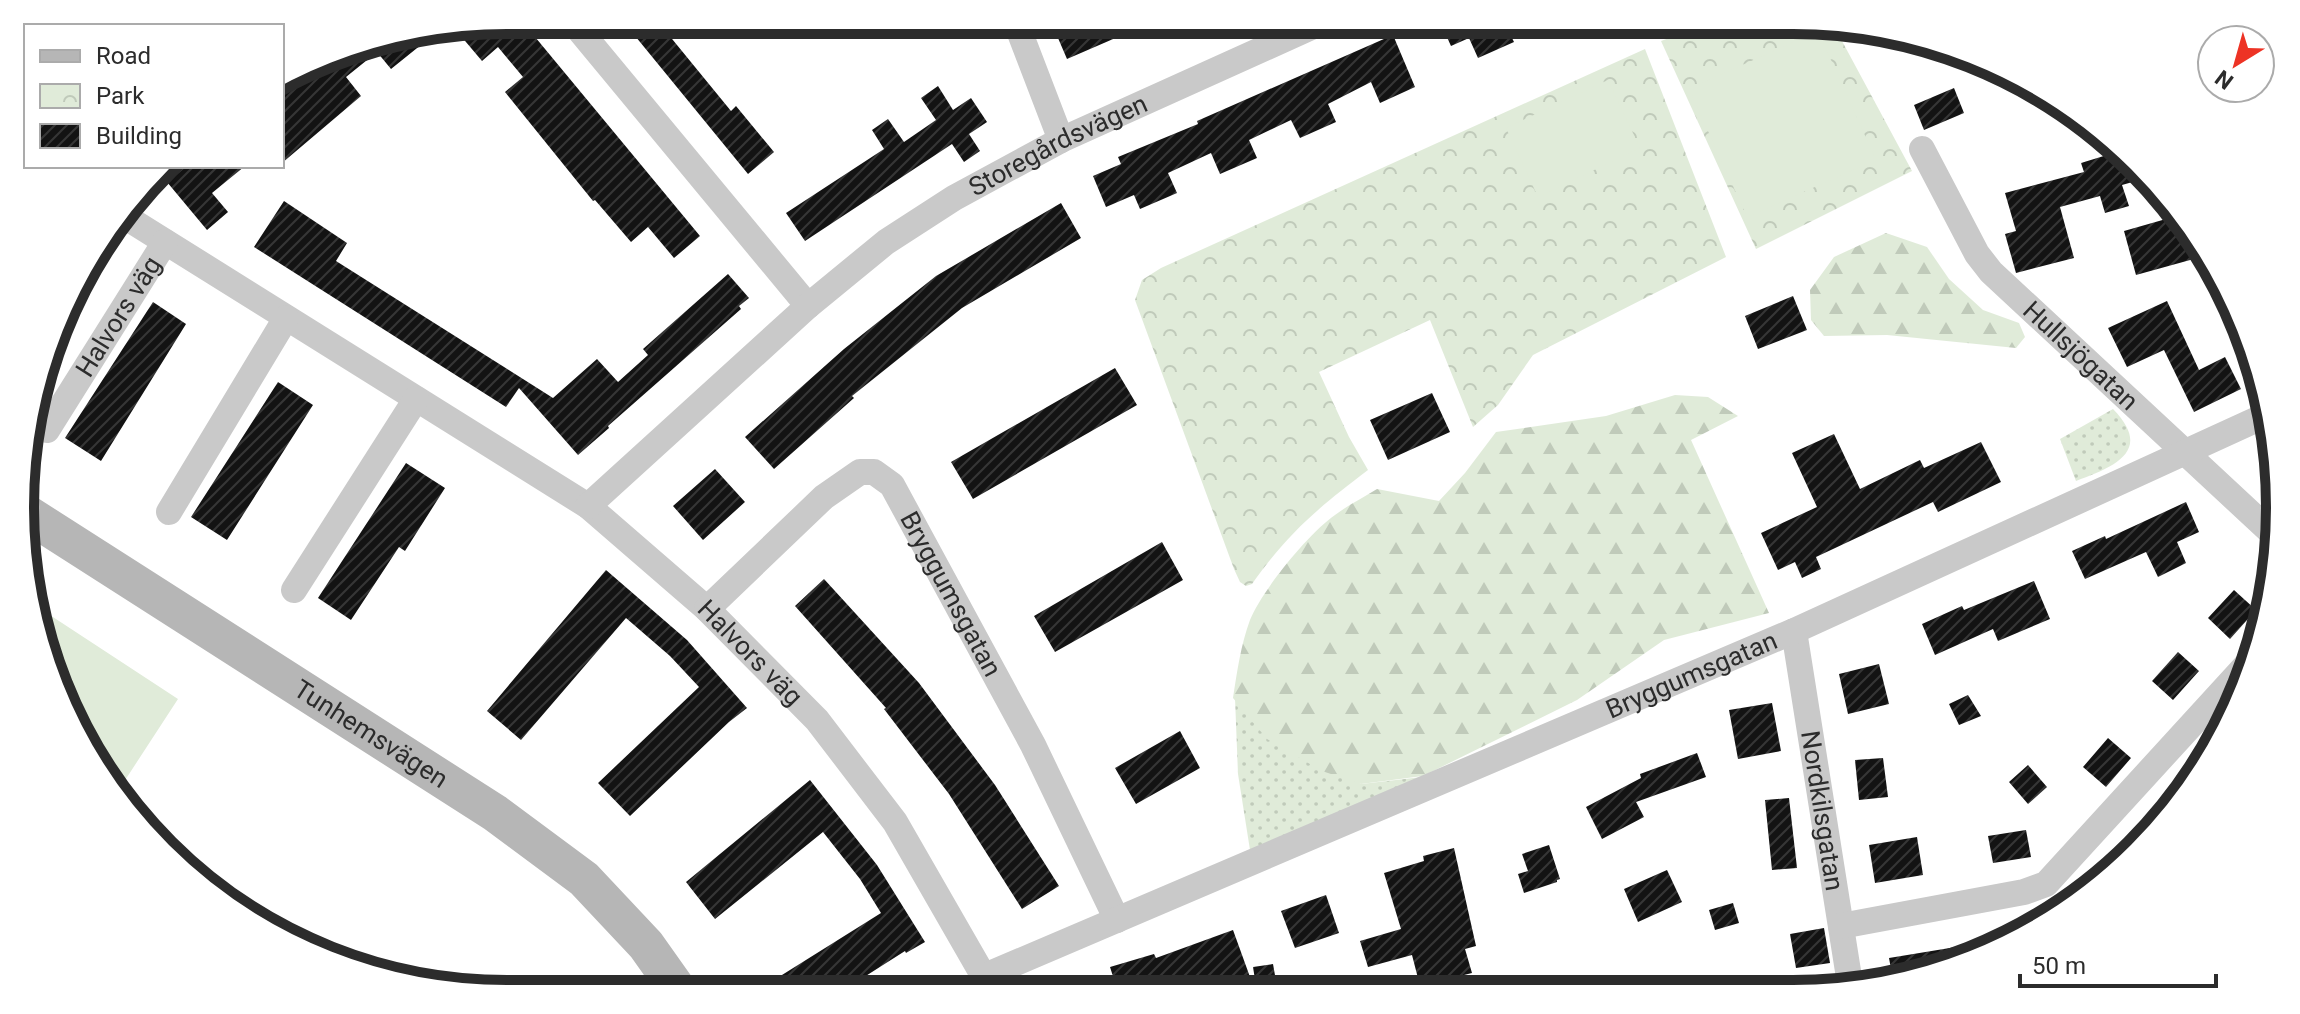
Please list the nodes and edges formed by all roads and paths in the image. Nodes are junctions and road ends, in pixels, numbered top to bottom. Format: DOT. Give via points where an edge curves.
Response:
graph roads {
  1 [pos="583,34"];
  2 [pos="1024,34"];
  3 [pos="1296,34"];
  4 [pos="1061,140"];
  5 [pos="1922,149"];
  6 [pos="131,220"];
  7 [pos="165,242"];
  8 [pos="808,306"];
  9 [pos="286,318"];
  10 [pos="416,399"];
  11 [pos="2258,419"];
  12 [pos="47,430"];
  13 [pos="2185,451"];
  14 [pos="588,506"];
  15 [pos="169,512"];
  16 [pos="34,518"];
  17 [pos="2265,527"];
  18 [pos="294,590"];
  19 [pos="707,609"];
  20 [pos="1794,631"];
  21 [pos="2233,679"];
  22 [pos="1117,920"];
  23 [pos="1841,926"];
  24 [pos="1849,977"];
  25 [pos="671,980"];
  26 [pos="987,980"];
  27 [pos="997,980"];
  1 -- 8 [label="street"];
  2 -- 4 [label="street"];
  3 -- 4 [label="street, Storegårdsvägen"];
  4 -- 8 [label="street, Storegårdsvägen" via="886,242"];
  5 -- 13 [label="street, Hullsjögatan" via="1991,272"];
  6 -- 7 [label="street, Halvors väg"];
  7 -- 9 [label="street, Halvors väg"];
  7 -- 12 [label="street, Halvors väg"];
  8 -- 14 [label="street, Storegårdsvägen"];
  9 -- 10 [label="street, Halvors väg"];
  9 -- 15 [label="street"];
  10 -- 14 [label="street, Halvors väg"];
  10 -- 18 [label="street"];
  11 -- 13 [label="street, Bryggumsgatan"];
  13 -- 17 [label="street, Hullsjögatan"];
  13 -- 20 [label="street, Bryggumsgatan"];
  14 -- 19 [label="street, Halvors väg"];
  16 -- 25 [label="street, Tunhemsvägen" via="495,813 584,879 646,945"];
  19 -- 22 [label="street, Bryggumsgatan" via="824,497 860,472 883,478 892,485 1033,745"];
  19 -- 26 [label="street, Halvors väg" via="817,720 895,822"];
  20 -- 22 [label="street, Bryggumsgatan"];
  20 -- 23 [label="street, Nordkilsgatan"];
  21 -- 23 [label="street" via="2046,884"];
  22 -- 27 [label="street, Bryggumsgatan"];
  23 -- 24 [label="street, Nordkilsgatan"];
}
